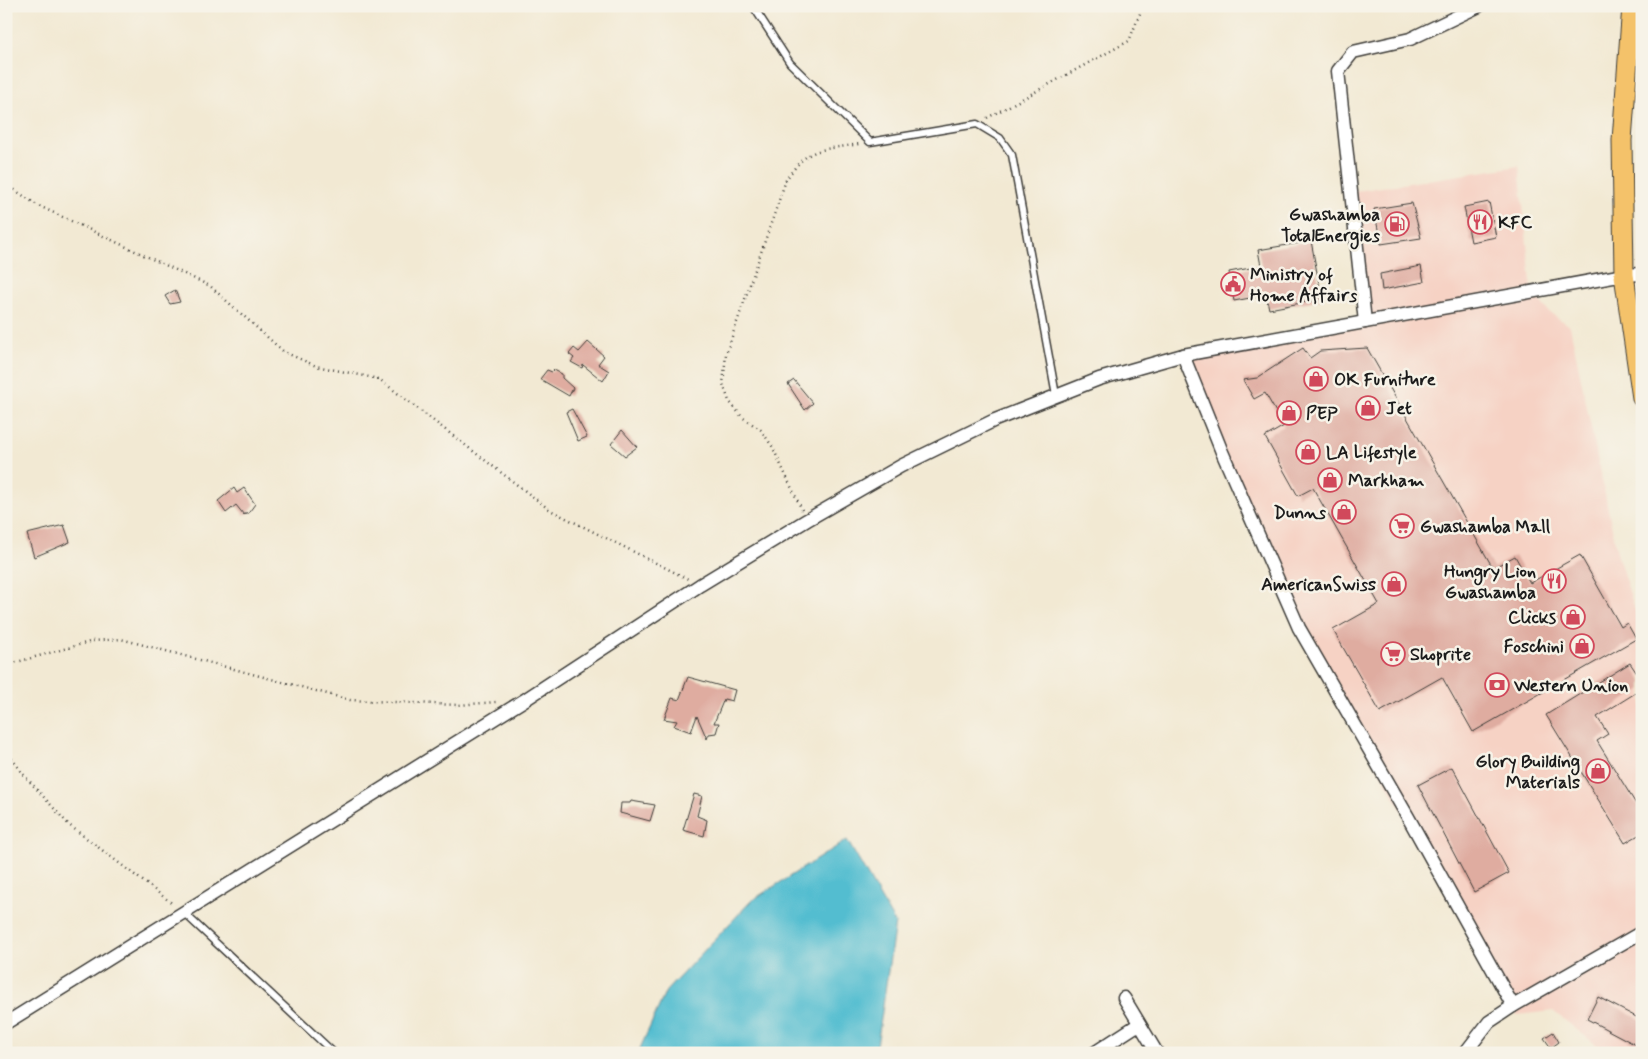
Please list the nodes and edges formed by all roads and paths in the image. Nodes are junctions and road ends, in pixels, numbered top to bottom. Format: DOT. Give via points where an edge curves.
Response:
graph roads {
  1 [pos="753,6"];
  2 [pos="1143,6"];
  3 [pos="1479,6"];
  4 [pos="1632,6"];
  5 [pos="977,124"];
  6 [pos="870,142"];
  7 [pos="6,184"];
  8 [pos="1633,275"];
  9 [pos="1365,322"];
  10 [pos="1183,355"];
  11 [pos="1056,395"];
  12 [pos="1642,398"];
  13 [pos="806,520"];
  14 [pos="700,585"];
  15 [pos="6,665"];
  16 [pos="497,702"];
  17 [pos="6,750"];
  18 [pos="184,912"];
  19 [pos="1642,932"];
  20 [pos="1124,998"];
  21 [pos="1513,1006"];
  22 [pos="6,1022"];
  23 [pos="1139,1024"];
  24 [pos="334,1053"];
  25 [pos="1094,1053"];
  26 [pos="1157,1053"];
  27 [pos="1465,1053"];
  1 -- 6 [label="lane" via="790,62"];
  2 -- 5 [label="path" via="1129,41"];
  3 -- 9 [label="street" via="1410,39 1353,52 1338,71"];
  4 -- 8 [label="main road" via="1622,140"];
  5 -- 6 [label="lane"];
  5 -- 11 [label="lane" via="1000,138 1012,155"];
  6 -- 13 [label="path" via="808,153 798,162 786,180 726,354 722,384 730,401 742,417 761,430"];
  7 -- 14 [label="path" via="37,205 210,286 284,352 316,366 379,379 550,510"];
  8 -- 9 [label="street"];
  8 -- 12 [label="main road"];
  9 -- 10 [label="street"];
  10 -- 11 [label="street"];
  10 -- 21 [label="street" via="1299,628"];
  11 -- 13 [label="street" via="995,420 901,466"];
  13 -- 14 [label="street"];
  14 -- 18 [label="street" via="518,704"];
  15 -- 16 [label="path" via="93,641 121,639 350,700 458,705"];
  17 -- 18 [label="path" via="69,825"];
  18 -- 22 [label="street"];
  18 -- 24 [label="lane"];
  19 -- 21 [label="street"];
  20 -- 23 [label="street"];
  21 -- 27 [label="street" via="1489,1022"];
  23 -- 25 [label="street"];
  23 -- 26 [label="street"];
}
